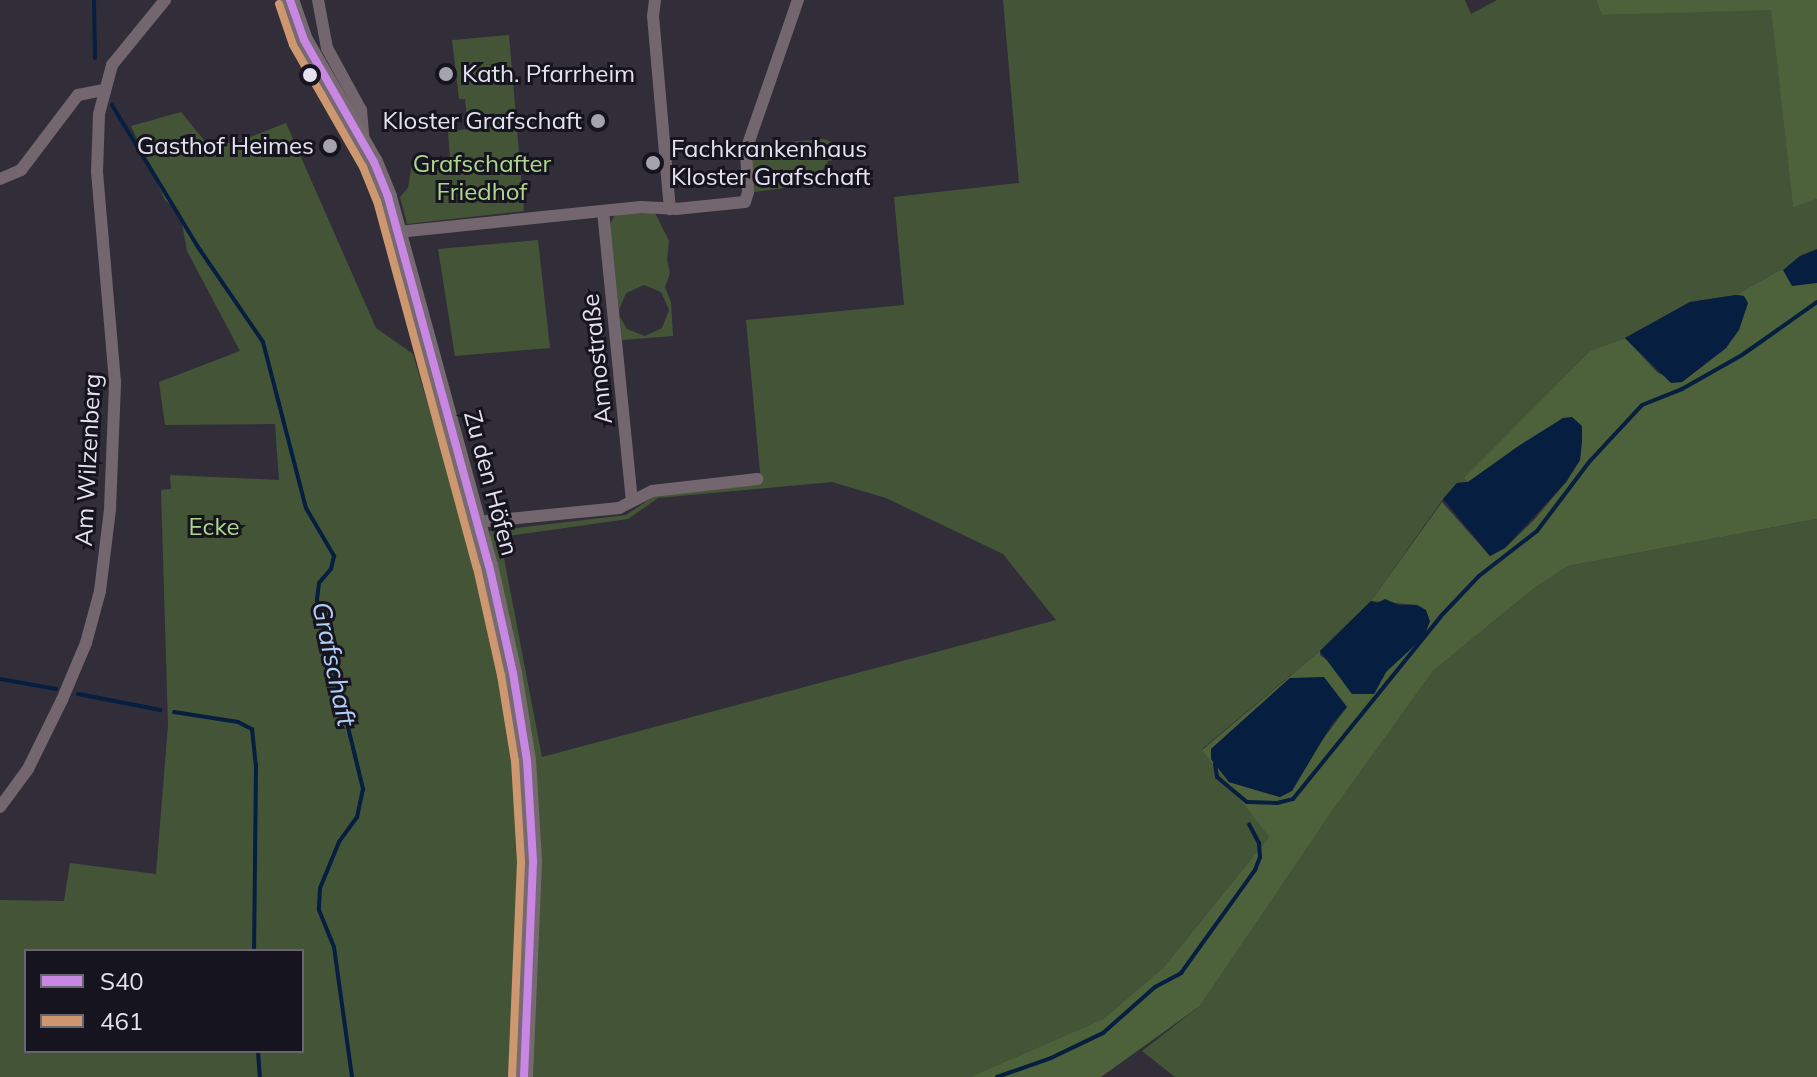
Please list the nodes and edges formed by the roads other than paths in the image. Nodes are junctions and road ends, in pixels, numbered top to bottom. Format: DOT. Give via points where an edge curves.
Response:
graph roads {
  1 [pos="290,0"];
  2 [pos="318,0"];
  3 [pos="655,0"];
  4 [pos="798,0"];
  5 [pos="162,1"];
  6 [pos="103,90"];
  7 [pos="364,143"];
  8 [pos="0,179"];
  9 [pos="670,209"];
  10 [pos="603,211"];
  11 [pos="398,232"];
  12 [pos="757,479"];
  13 [pos="632,501"];
  14 [pos="477,522"];
  15 [pos="0,807"];
  16 [pos="524,1077"];
  1 -- 7 [label="street, Zu den Höfen" via="304,40"];
  2 -- 7 [label="street" via="330,55 361,110"];
  3 -- 9 [label="street"];
  4 -- 9 [label="street" via="746,150 746,201"];
  5 -- 6 [label="street, Am Wilzenberg" via="117,56"];
  6 -- 8 [label="street" via="78,95 21,170"];
  6 -- 15 [label="street, Am Wilzenberg" via="97,172 115,382 106,551 78,665 28,769"];
  7 -- 11 [label="street, Zu den Höfen"];
  9 -- 10 [label="street"];
  10 -- 11 [label="street"];
  10 -- 13 [label="street, Annostraße"];
  11 -- 14 [label="street, Zu den Höfen"];
  12 -- 13 [label="street" via="652,491"];
  13 -- 14 [label="street" via="615,509"];
  14 -- 16 [label="street, Zu den Höfen" via="513,673 527,760 533,862"];
}
